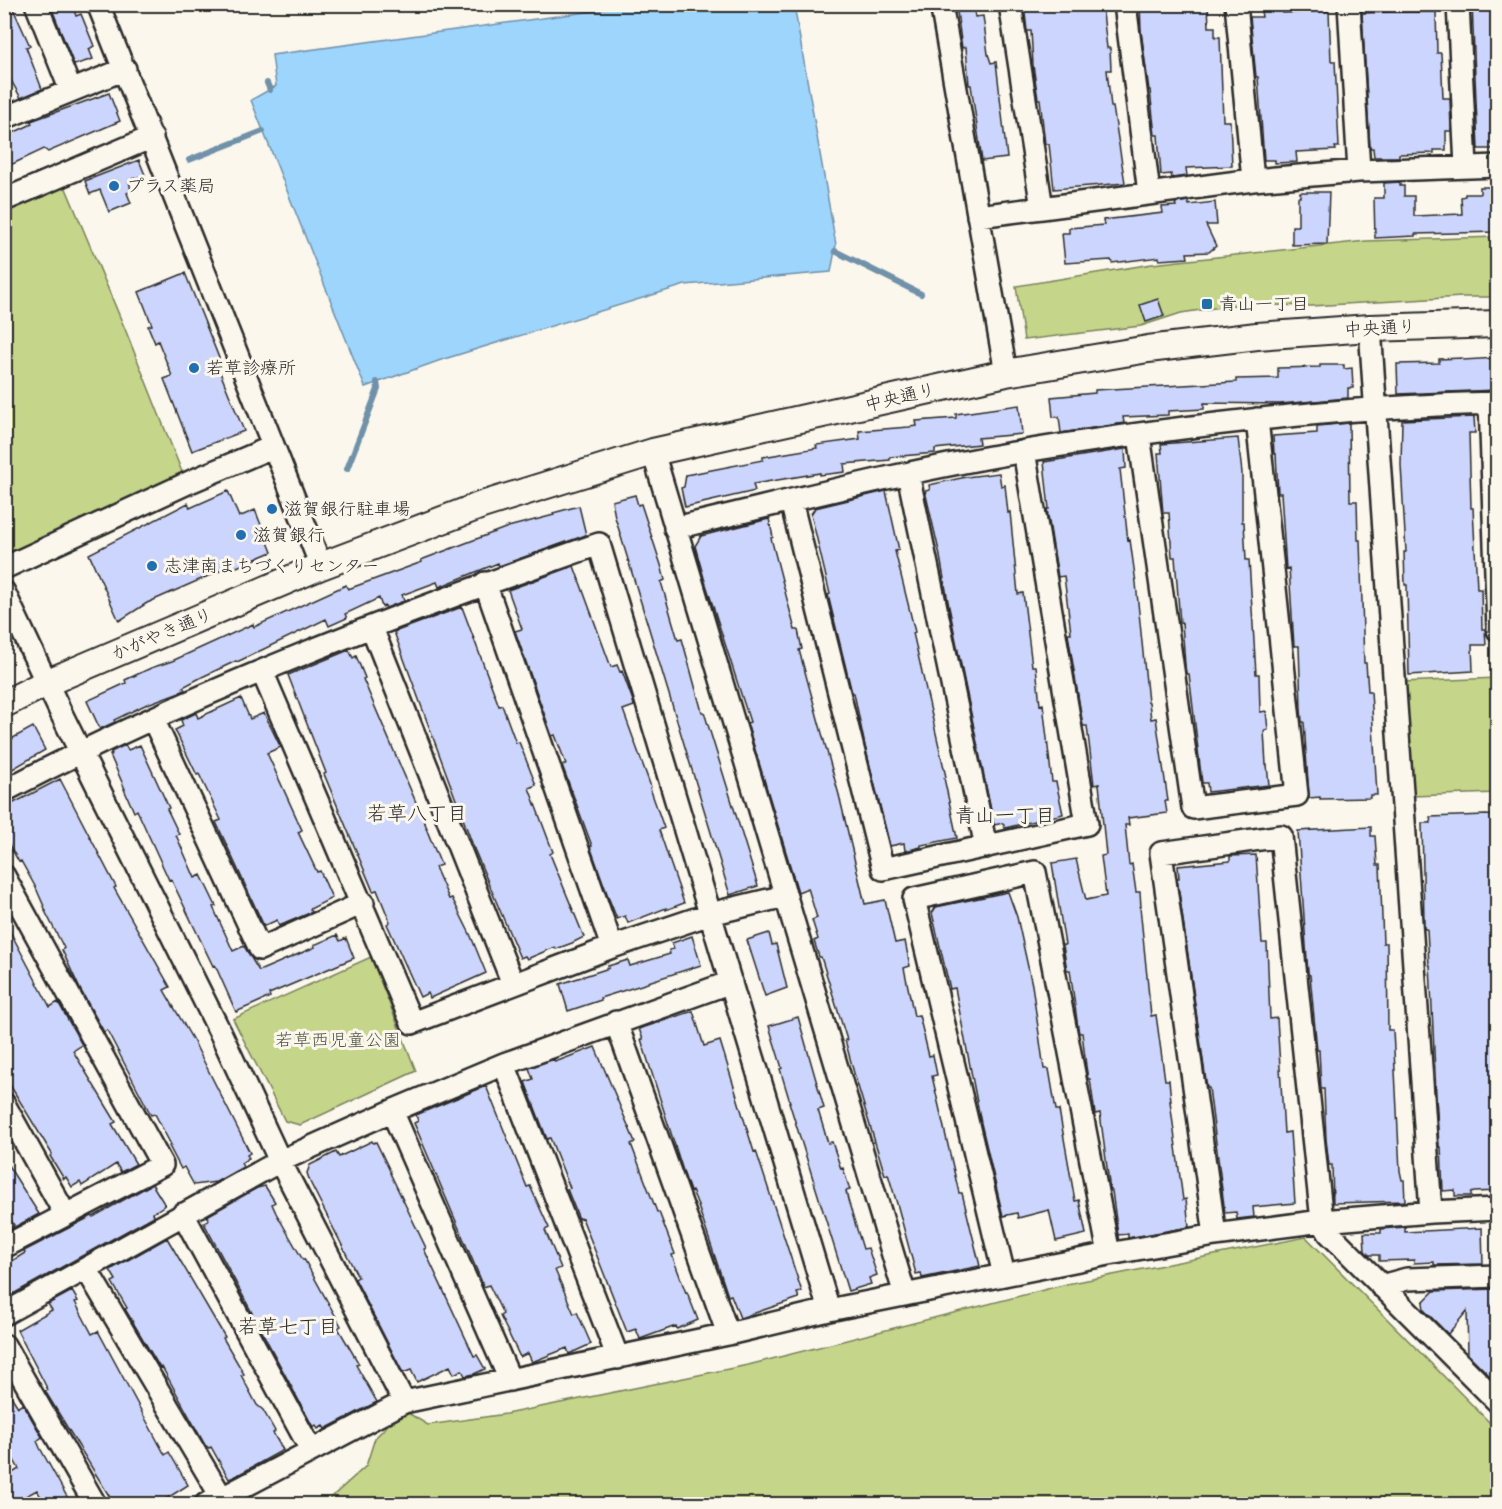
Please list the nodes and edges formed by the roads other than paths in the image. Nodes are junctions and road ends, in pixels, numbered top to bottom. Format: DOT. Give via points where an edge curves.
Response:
graph roads {
  1 [pos="36,4"];
  2 [pos="98,4"];
  3 [pos="941,4"];
  4 [pos="1010,4"];
  5 [pos="1125,4"];
  6 [pos="1236,4"];
  7 [pos="1348,4"];
  8 [pos="1458,4"];
  9 [pos="125,69"];
  10 [pos="71,91"];
  11 [pos="4,118"];
  12 [pos="152,137"];
  13 [pos="1497,166"];
  14 [pos="1466,167"];
  15 [pos="1359,171"];
  16 [pos="1253,180"];
  17 [pos="1149,193"];
  18 [pos="4,200"];
  19 [pos="1042,207"];
  20 [pos="978,216"];
  21 [pos="1497,324"];
  22 [pos="1370,328"];
  23 [pos="1006,373"];
  24 [pos="1494,403"];
  25 [pos="1376,408"];
  26 [pos="1257,419"];
  27 [pos="1139,435"];
  28 [pos="272,447"];
  29 [pos="1024,451"];
  30 [pos="653,452"];
  31 [pos="908,474"];
  32 [pos="791,501"];
  33 [pos="675,528"];
  34 [pos="321,566"];
  35 [pos="4,568"];
  36 [pos="485,583"];
  37 [pos="4,592"];
  38 [pos="372,628"];
  39 [pos="1497,630"];
  40 [pos="262,671"];
  41 [pos="46,683"];
  42 [pos="4,704"];
  43 [pos="153,719"];
  44 [pos="80,752"];
  45 [pos="4,791"];
  46 [pos="986,847"];
  47 [pos="4,876"];
  48 [pos="785,896"];
  49 [pos="363,903"];
  50 [pos="710,914"];
  51 [pos="612,947"];
  52 [pos="731,982"];
  53 [pos="513,984"];
  54 [pos="616,1022"];
  55 [pos="504,1064"];
  56 [pos="4,1104"];
  57 [pos="392,1111"];
  58 [pos="280,1161"];
  59 [pos="1497,1209"];
  60 [pos="1431,1212"];
  61 [pos="64,1214"];
  62 [pos="183,1214"];
  63 [pos="1322,1221"];
  64 [pos="1215,1235"];
  65 [pos="4,1246"];
  66 [pos="1109,1254"];
  67 [pos="87,1270"];
  68 [pos="1004,1275"];
  69 [pos="1497,1276"];
  70 [pos="1381,1286"];
  71 [pos="905,1295"];
  72 [pos="829,1310"];
  73 [pos="4,1314"];
  74 [pos="728,1334"];
  75 [pos="4,1345"];
  76 [pos="618,1358"];
  77 [pos="510,1380"];
  78 [pos="404,1402"];
  79 [pos="1497,1402"];
  80 [pos="311,1450"];
  81 [pos="214,1501"];
  82 [pos="95,1504"];
  1 -- 10 [label="street"];
  2 -- 9 [label="street"];
  3 -- 20 [label="street"];
  4 -- 19 [label="street"];
  5 -- 17 [label="street"];
  6 -- 16 [label="street"];
  7 -- 15 [label="street"];
  8 -- 14 [label="street"];
  9 -- 10 [label="street"];
  9 -- 12 [label="street"];
  10 -- 11 [label="street"];
  12 -- 18 [label="street"];
  12 -- 28 [label="street"];
  13 -- 14 [label="street"];
  14 -- 15 [label="street"];
  15 -- 16 [label="street"];
  16 -- 17 [label="street"];
  17 -- 19 [label="street"];
  19 -- 20 [label="street"];
  20 -- 23 [label="street"];
  21 -- 22 [label="street, 中央通り"];
  22 -- 23 [label="street, 中央通り" via="1191,344"];
  22 -- 25 [label="street"];
  23 -- 30 [label="street, 中央通り"];
  24 -- 25 [label="street"];
  24 -- 39 [label="street"];
  25 -- 26 [label="street"];
  25 -- 60 [label="street"];
  26 -- 27 [label="street"];
  26 -- 27 [label="street" via="1297,795 1193,808"];
  27 -- 29 [label="street"];
  28 -- 34 [label="street"];
  28 -- 35 [label="street"];
  29 -- 31 [label="street"];
  29 -- 46 [label="street" via="1087,824"];
  30 -- 33 [label="street"];
  30 -- 34 [label="street, 中央通り" via="482,505"];
  31 -- 32 [label="street"];
  31 -- 46 [label="street"];
  32 -- 33 [label="street"];
  32 -- 46 [label="street" via="883,869"];
  33 -- 48 [label="street"];
  34 -- 41 [label="street, かがやき通り"];
  36 -- 38 [label="street"];
  36 -- 50 [label="street" via="600,544"];
  36 -- 51 [label="street"];
  37 -- 41 [label="street"];
  38 -- 40 [label="street"];
  38 -- 53 [label="street"];
  40 -- 43 [label="street"];
  40 -- 49 [label="street"];
  41 -- 42 [label="street, かがやき通り"];
  41 -- 44 [label="street"];
  43 -- 44 [label="street"];
  43 -- 49 [label="street" via="260,950"];
  44 -- 45 [label="street"];
  44 -- 58 [label="street"];
  47 -- 61 [label="street" via="162,1165"];
  48 -- 50 [label="street"];
  48 -- 71 [label="street"];
  49 -- 53 [label="street" via="412,1023"];
  50 -- 51 [label="street"];
  50 -- 52 [label="street"];
  51 -- 53 [label="street"];
  52 -- 54 [label="street"];
  52 -- 72 [label="street"];
  54 -- 55 [label="street"];
  54 -- 74 [label="street"];
  55 -- 57 [label="street"];
  55 -- 76 [label="street"];
  56 -- 61 [label="street"];
  57 -- 58 [label="street"];
  57 -- 77 [label="street"];
  58 -- 62 [label="street"];
  58 -- 78 [label="street"];
  59 -- 60 [label="street"];
  60 -- 63 [label="street"];
  61 -- 65 [label="street"];
  62 -- 67 [label="street"];
  62 -- 80 [label="street"];
  63 -- 64 [label="street"];
  63 -- 64 [label="street" via="1281,836 1161,853"];
  63 -- 70 [label="street"];
  64 -- 66 [label="street"];
  66 -- 68 [label="street"];
  66 -- 68 [label="street" via="1035,872 914,899"];
  67 -- 73 [label="street"];
  67 -- 81 [label="street"];
  68 -- 71 [label="street"];
  69 -- 70 [label="street" via="1407,1279"];
  70 -- 79 [label="street"];
  71 -- 72 [label="street"];
  72 -- 74 [label="street"];
  74 -- 76 [label="street"];
  75 -- 82 [label="street"];
  76 -- 77 [label="street"];
  77 -- 78 [label="street"];
  78 -- 80 [label="street"];
  80 -- 81 [label="street"];
}
